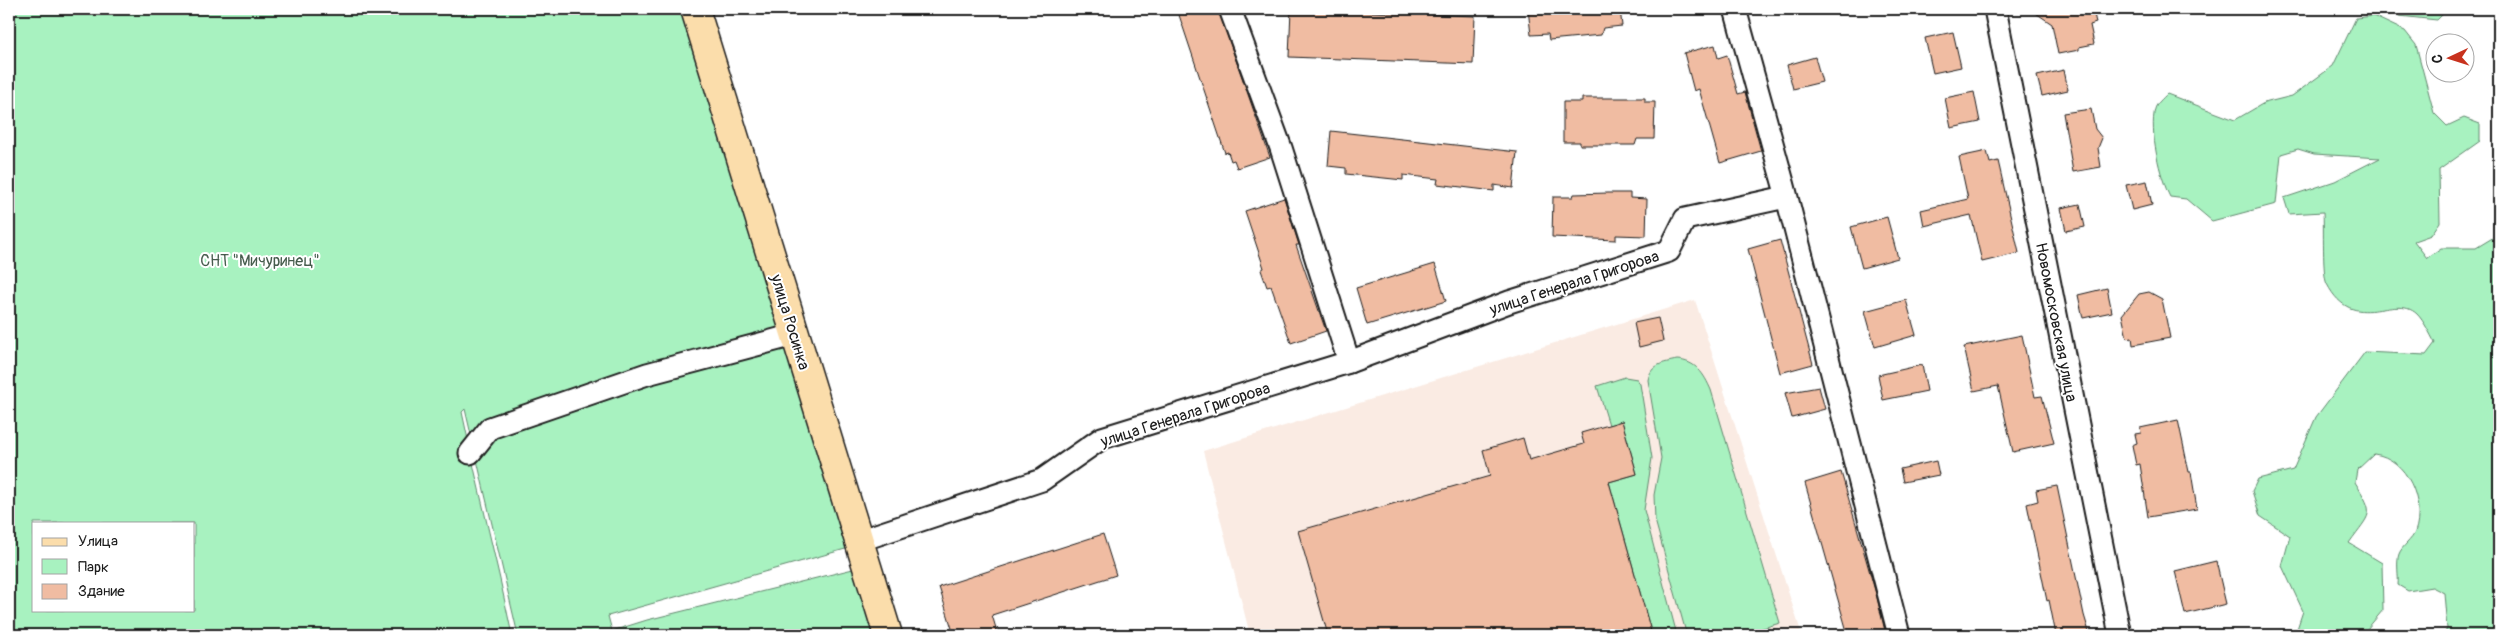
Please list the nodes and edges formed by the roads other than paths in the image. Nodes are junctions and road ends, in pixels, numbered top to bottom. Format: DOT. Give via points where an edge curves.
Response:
graph roads {
  1 [pos="694,9"];
  2 [pos="1230,9"];
  3 [pos="1735,9"];
  4 [pos="1995,9"];
  5 [pos="1786,197"];
  6 [pos="794,335"];
  7 [pos="1349,362"];
  8 [pos="470,453"];
  9 [pos="858,541"];
  10 [pos="888,635"];
  11 [pos="1899,635"];
  12 [pos="2120,635"];
  1 -- 6 [label="main road, улица Росинка"];
  2 -- 7 [label="street" via="1281,148"];
  3 -- 5 [label="street"];
  4 -- 12 [label="street, Новомосковская улица"];
  5 -- 7 [label="street, улица Генерала Григорова" via="1685,219 1669,251 1509,302"];
  5 -- 11 [label="street"];
  6 -- 8 [label="street" via="647,374 490,428"];
  6 -- 9 [label="main road, улица Росинка"];
  7 -- 9 [label="street, улица Генерала Григорова" via="1102,438 1042,480"];
  9 -- 10 [label="main road, улица Росинка"];
}
